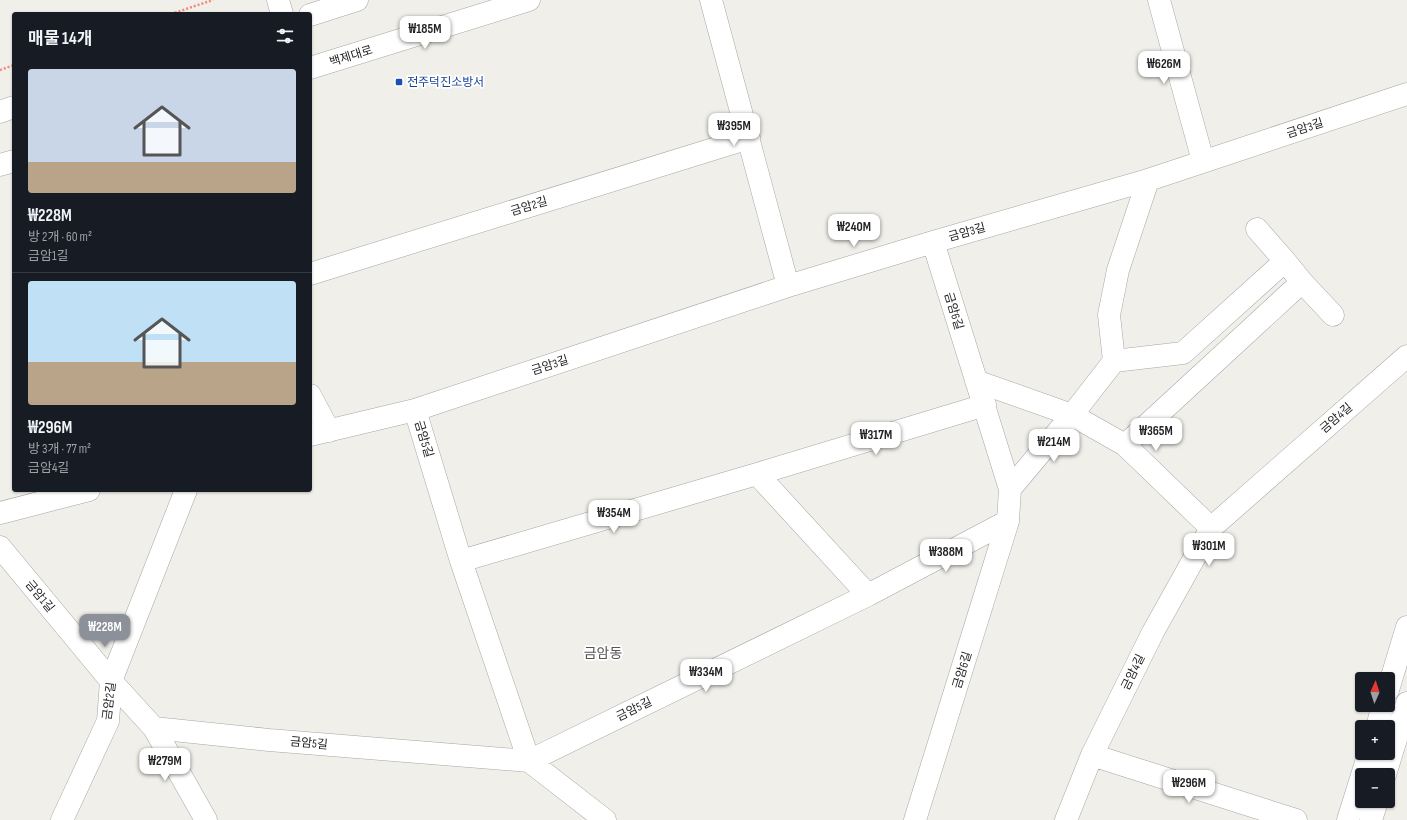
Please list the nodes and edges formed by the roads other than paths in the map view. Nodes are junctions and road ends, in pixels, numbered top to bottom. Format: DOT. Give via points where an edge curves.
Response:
graph roads {
  1 [pos="278,0"];
  2 [pos="358,0"];
  3 [pos="529,0"];
  4 [pos="711,0"];
  5 [pos="1159,0"];
  6 [pos="281,12"];
  7 [pos="312,14"];
  8 [pos="312,67"];
  9 [pos="1407,94"];
  10 [pos="12,108"];
  11 [pos="0,112"];
  12 [pos="749,138"];
  13 [pos="1203,161"];
  14 [pos="12,162"];
  15 [pos="0,165"];
  16 [pos="1148,180"];
  17 [pos="1257,229"];
  18 [pos="933,242"];
  19 [pos="1285,261"];
  20 [pos="312,273"];
  21 [pos="1302,282"];
  22 [pos="788,286"];
  23 [pos="1333,316"];
  24 [pos="1407,356"];
  25 [pos="1114,361"];
  26 [pos="976,381"];
  27 [pos="312,403"];
  28 [pos="984,405"];
  29 [pos="415,410"];
  30 [pos="1072,415"];
  31 [pos="319,433"];
  32 [pos="1125,445"];
  33 [pos="757,474"];
  34 [pos="1010,489"];
  35 [pos="81,492"];
  36 [pos="185,492"];
  37 [pos="0,513"];
  38 [pos="1008,521"];
  39 [pos="1211,528"];
  40 [pos="0,548"];
  41 [pos="461,560"];
  42 [pos="868,595"];
  43 [pos="1407,627"];
  44 [pos="1393,672"];
  45 [pos="111,681"];
  46 [pos="1407,703"];
  47 [pos="154,728"];
  48 [pos="1092,755"];
  49 [pos="1367,760"];
  50 [pos="529,761"];
  51 [pos="1387,768"];
  52 [pos="1375,808"];
  53 [pos="62,820"];
  54 [pos="206,820"];
  55 [pos="605,820"];
  56 [pos="915,820"];
  57 [pos="1066,820"];
  58 [pos="1296,820"];
  59 [pos="1348,820"];
  60 [pos="1371,820"];
  1 -- 6 [label="street"];
  2 -- 7 [label="street"];
  3 -- 8 [label="street, 백제대로"];
  4 -- 12 [label="street"];
  5 -- 13 [label="street"];
  9 -- 13 [label="street, 금암3길"];
  10 -- 11 [label="street"];
  12 -- 20 [label="street, 금암2길"];
  12 -- 22 [label="street"];
  13 -- 16 [label="street, 금암3길"];
  14 -- 15 [label="street"];
  16 -- 18 [label="street, 금암3길"];
  16 -- 25 [label="street" via="1118,270 1109,315"];
  17 -- 19 [label="street"];
  18 -- 22 [label="street, 금암3길"];
  18 -- 26 [label="street, 금암6길"];
  19 -- 21 [label="street"];
  19 -- 25 [label="street" via="1183,353"];
  21 -- 23 [label="street"];
  21 -- 32 [label="street"];
  22 -- 29 [label="street, 금암3길"];
  24 -- 39 [label="street, 금암4길"];
  25 -- 30 [label="street"];
  26 -- 28 [label="street, 금암6길"];
  26 -- 30 [label="street"];
  27 -- 31 [label="street"];
  28 -- 33 [label="street"];
  28 -- 34 [label="street, 금암6길"];
  29 -- 31 [label="street, 금암3길"];
  29 -- 41 [label="street, 금암5길"];
  30 -- 32 [label="street"];
  30 -- 34 [label="street"];
  32 -- 39 [label="street"];
  33 -- 41 [label="street"];
  33 -- 42 [label="street"];
  34 -- 38 [label="street, 금암6길"];
  35 -- 37 [label="street"];
  36 -- 45 [label="street, 금암2길"];
  38 -- 42 [label="street"];
  38 -- 56 [label="street, 금암6길"];
  39 -- 48 [label="street, 금암4길" via="1153,632"];
  40 -- 45 [label="street, 금암1길"];
  41 -- 50 [label="street, 금암5길"];
  42 -- 50 [label="street, 금암5길"];
  43 -- 44 [label="street"];
  45 -- 47 [label="street"];
  45 -- 53 [label="street, 금암2길" via="108,721"];
  46 -- 51 [label="street"];
  47 -- 50 [label="street, 금암5길"];
  47 -- 54 [label="street"];
  48 -- 57 [label="street, 금암4길"];
  48 -- 58 [label="street"];
  49 -- 59 [label="street"];
  50 -- 55 [label="street"];
  52 -- 60 [label="street"];
}
